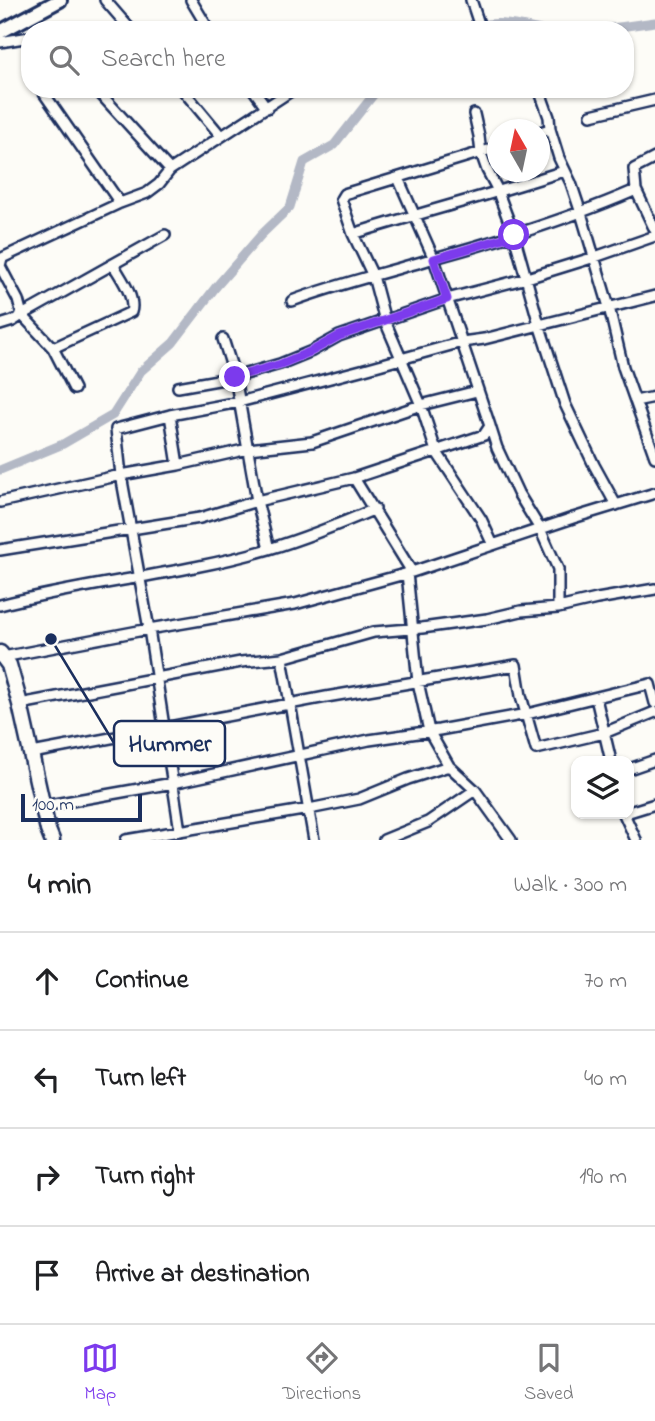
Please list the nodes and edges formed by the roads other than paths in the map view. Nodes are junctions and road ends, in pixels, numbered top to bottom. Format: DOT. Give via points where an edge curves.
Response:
graph roads {
  1 [pos="60,0"];
  2 [pos="105,0"];
  3 [pos="191,0"];
  4 [pos="471,0"];
  5 [pos="123,21"];
  6 [pos="204,21"];
  7 [pos="477,21"];
  8 [pos="0,32"];
  9 [pos="21,38"];
  10 [pos="0,42"];
  11 [pos="47,98"];
  12 [pos="104,98"];
  13 [pos="190,98"];
  14 [pos="260,98"];
  15 [pos="281,98"];
  16 [pos="542,98"];
  17 [pos="655,100"];
  18 [pos="267,108"];
  19 [pos="474,114"];
  20 [pos="591,115"];
  21 [pos="549,119"];
  22 [pos="550,129"];
  23 [pos="221,135"];
  24 [pos="487,151"];
  25 [pos="481,153"];
  26 [pos="655,158"];
  27 [pos="170,170"];
  28 [pos="564,171"];
  29 [pos="398,178"];
  30 [pos="636,190"];
  31 [pos="498,192"];
  32 [pos="120,203"];
  33 [pos="581,213"];
  34 [pos="415,215"];
  35 [pos="655,230"];
  36 [pos="353,234"];
  37 [pos="165,235"];
  38 [pos="514,235"];
  39 [pos="655,236"];
  40 [pos="595,257"];
  41 [pos="434,259"];
  42 [pos="113,264"];
  43 [pos="373,276"];
  44 [pos="527,278"];
  45 [pos="655,296"];
  46 [pos="447,299"];
  47 [pos="292,301"];
  48 [pos="609,306"];
  49 [pos="22,314"];
  50 [pos="385,321"];
  51 [pos="539,324"];
  52 [pos="0,325"];
  53 [pos="223,340"];
  54 [pos="462,342"];
  55 [pos="53,348"];
  56 [pos="402,359"];
  57 [pos="235,377"];
  58 [pos="178,387"];
  59 [pos="74,389"];
  60 [pos="477,391"];
  61 [pos="655,397"];
  62 [pos="635,401"];
  63 [pos="239,402"];
  64 [pos="421,405"];
  65 [pos="170,415"];
  66 [pos="490,425"];
  67 [pos="653,443"];
  68 [pos="247,449"];
  69 [pos="436,451"];
  70 [pos="655,457"];
  71 [pos="178,465"];
  72 [pos="121,475"];
  73 [pos="354,478"];
  74 [pos="655,493"];
  75 [pos="257,501"];
  76 [pos="0,502"];
  77 [pos="616,505"];
  78 [pos="374,509"];
  79 [pos="131,528"];
  80 [pos="540,529"];
  81 [pos="494,545"];
  82 [pos="269,549"];
  83 [pos="0,550"];
  84 [pos="410,573"];
  85 [pos="140,578"];
  86 [pos="655,589"];
  87 [pos="0,605"];
  88 [pos="558,608"];
  89 [pos="149,629"];
  90 [pos="413,629"];
  91 [pos="2,655"];
  92 [pos="282,658"];
  93 [pos="157,679"];
  94 [pos="418,682"];
  95 [pos="596,698"];
  96 [pos="290,703"];
  97 [pos="655,703"];
  98 [pos="20,704"];
  99 [pos="655,712"];
  100 [pos="527,714"];
  101 [pos="165,727"];
  102 [pos="429,732"];
  103 [pos="604,733"];
  104 [pos="32,753"];
  105 [pos="299,755"];
  106 [pos="610,756"];
  107 [pos="655,760"];
  108 [pos="449,766"];
  109 [pos="634,767"];
  110 [pos="173,783"];
  111 [pos="474,790"];
  112 [pos="655,804"];
  113 [pos="43,806"];
  114 [pos="309,809"];
  115 [pos="634,810"];
  116 [pos="626,819"];
  117 [pos="180,831"];
  118 [pos="52,840"];
  119 [pos="126,840"];
  120 [pos="314,840"];
  121 [pos="384,840"];
  122 [pos="512,840"];
  123 [pos="636,840"];
  1 -- 8 [label="street"];
  2 -- 5 [label="street"];
  3 -- 6 [label="street"];
  4 -- 7 [label="street"];
  9 -- 10 [label="street"];
  11 -- 32 [label="street"];
  12 -- 27 [label="street"];
  13 -- 23 [label="street"];
  14 -- 18 [label="street"];
  15 -- 18 [label="street"];
  16 -- 21 [label="street"];
  17 -- 20 [label="street"];
  18 -- 23 [label="street"];
  19 -- 25 [label="street"];
  22 -- 28 [label="street"];
  23 -- 27 [label="street"];
  24 -- 25 [label="street"];
  25 -- 29 [label="street"];
  25 -- 31 [label="street"];
  26 -- 30 [label="street" via="634,169"];
  27 -- 32 [label="street" via="147,192"];
  28 -- 31 [label="street"];
  28 -- 33 [label="street"];
  29 -- 34 [label="street"];
  29 -- 36 [label="street" via="344,194 341,199"];
  30 -- 33 [label="street"];
  30 -- 35 [label="street"];
  31 -- 34 [label="street"];
  31 -- 38 [label="street"];
  32 -- 49 [label="street" via="2,258 0,266"];
  33 -- 38 [label="street"];
  33 -- 40 [label="street"];
  34 -- 36 [label="street"];
  34 -- 41 [label="street"];
  36 -- 43 [label="street"];
  37 -- 42 [label="street"];
  38 -- 41 [label="street"];
  38 -- 44 [label="street"];
  39 -- 40 [label="street"];
  40 -- 44 [label="street"];
  40 -- 48 [label="street"];
  41 -- 43 [label="street"];
  41 -- 46 [label="street"];
  42 -- 49 [label="street"];
  42 -- 55 [label="street" via="130,296 131,312"];
  43 -- 47 [label="street"];
  43 -- 50 [label="street"];
  44 -- 46 [label="street"];
  44 -- 51 [label="street"];
  45 -- 48 [label="street"];
  46 -- 50 [label="street"];
  46 -- 54 [label="street"];
  48 -- 51 [label="street"];
  48 -- 62 [label="street" via="622,367"];
  49 -- 52 [label="street"];
  49 -- 55 [label="street"];
  50 -- 56 [label="street"];
  50 -- 57 [label="street" via="339,336 281,364"];
  51 -- 54 [label="street"];
  51 -- 77 [label="street" via="565,404"];
  53 -- 57 [label="street"];
  54 -- 56 [label="street"];
  54 -- 60 [label="street"];
  55 -- 59 [label="street"];
  56 -- 63 [label="street"];
  56 -- 64 [label="street"];
  57 -- 58 [label="street"];
  57 -- 63 [label="street"];
  60 -- 64 [label="street"];
  60 -- 66 [label="street"];
  61 -- 62 [label="street"];
  62 -- 67 [label="street"];
  63 -- 65 [label="street"];
  63 -- 68 [label="street"];
  64 -- 68 [label="street" via="312,442"];
  64 -- 69 [label="street"];
  65 -- 71 [label="street"];
  65 -- 72 [label="street" via="116,429"];
  66 -- 69 [label="street" via="484,435"];
  66 -- 80 [label="street" via="518,493"];
  67 -- 70 [label="street"];
  68 -- 71 [label="street"];
  68 -- 75 [label="street"];
  69 -- 73 [label="street"];
  69 -- 81 [label="street"];
  71 -- 72 [label="street"];
  72 -- 76 [label="street"];
  72 -- 79 [label="street"];
  73 -- 75 [label="street"];
  73 -- 78 [label="street"];
  74 -- 77 [label="street"];
  75 -- 79 [label="street" via="200,518"];
  75 -- 82 [label="street"];
  77 -- 80 [label="street"];
  78 -- 82 [label="street"];
  78 -- 84 [label="street"];
  79 -- 83 [label="street"];
  79 -- 85 [label="street"];
  80 -- 81 [label="street"];
  80 -- 88 [label="street" via="558,569"];
  81 -- 84 [label="street"];
  82 -- 85 [label="street"];
  84 -- 89 [label="street" via="295,604"];
  84 -- 90 [label="street"];
  85 -- 87 [label="street"];
  85 -- 89 [label="street"];
  86 -- 88 [label="street"];
  88 -- 90 [label="street"];
  89 -- 91 [label="street"];
  89 -- 93 [label="street"];
  90 -- 92 [label="street" via="373,632"];
  90 -- 94 [label="street"];
  91 -- 98 [label="main road"];
  92 -- 93 [label="street"];
  92 -- 96 [label="street"];
  93 -- 98 [label="street"];
  93 -- 101 [label="street"];
  94 -- 96 [label="street"];
  94 -- 100 [label="street" via="516,665"];
  94 -- 102 [label="street"];
  95 -- 97 [label="street" via="650,684"];
  95 -- 100 [label="street"];
  95 -- 103 [label="street"];
  96 -- 101 [label="street"];
  96 -- 105 [label="street"];
  98 -- 104 [label="main road"];
  99 -- 103 [label="street"];
  100 -- 102 [label="street"];
  100 -- 103 [label="street" via="536,749"];
  101 -- 104 [label="street"];
  101 -- 110 [label="street"];
  102 -- 105 [label="street"];
  102 -- 108 [label="street"];
  103 -- 106 [label="street"];
  104 -- 113 [label="main road"];
  105 -- 110 [label="street"];
  105 -- 114 [label="street"];
  107 -- 109 [label="street"];
  108 -- 111 [label="street"];
  108 -- 114 [label="street" via="359,799"];
  110 -- 113 [label="street"];
  110 -- 117 [label="street"];
  111 -- 121 [label="street" via="428,822"];
  111 -- 122 [label="street"];
  112 -- 115 [label="street"];
  113 -- 118 [label="main road"];
  114 -- 117 [label="street"];
  114 -- 120 [label="street"];
  116 -- 123 [label="street"];
  117 -- 119 [label="street"];
}
